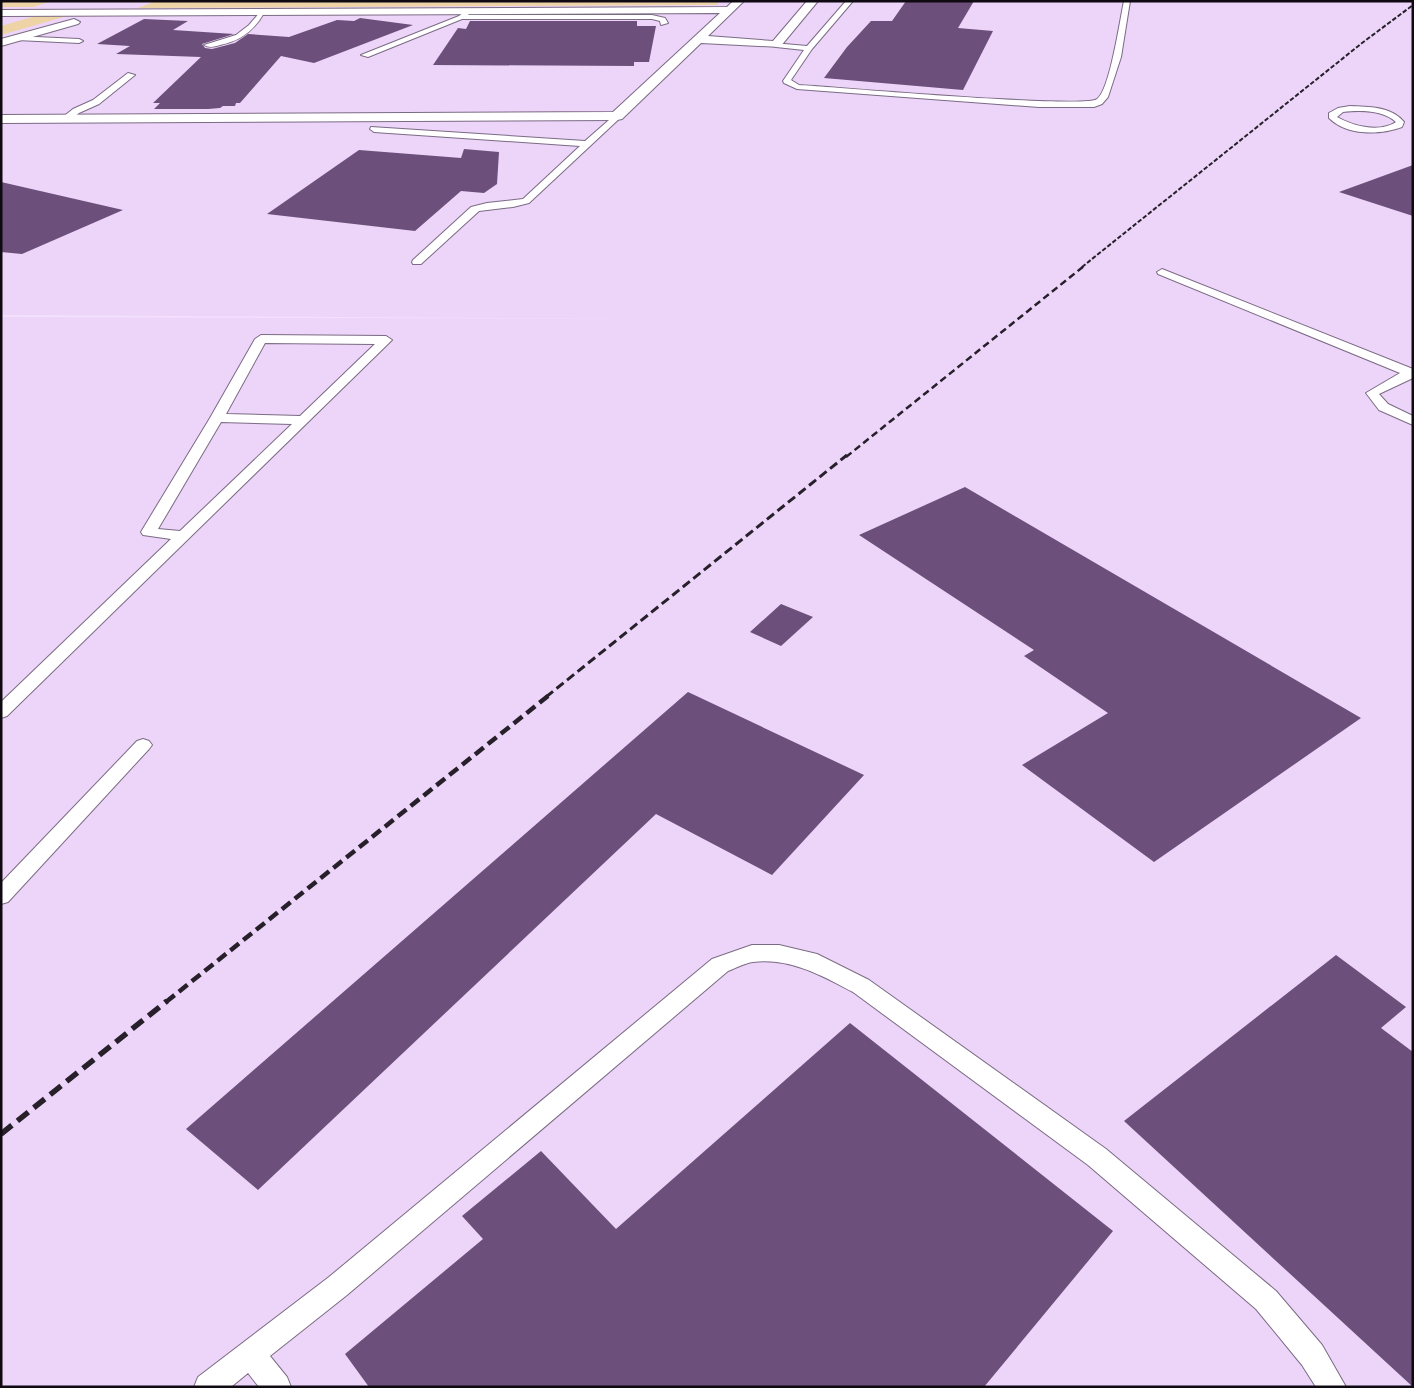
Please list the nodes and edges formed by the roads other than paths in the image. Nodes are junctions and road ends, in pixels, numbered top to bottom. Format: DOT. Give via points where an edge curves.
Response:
graph roads {
  1 [pos="72,1"];
  2 [pos="142,1"];
  3 [pos="813,1"];
  4 [pos="850,1"];
  5 [pos="1127,1"];
  6 [pos="734,6"];
  7 [pos="1,13"];
  8 [pos="34,13"];
  9 [pos="261,13"];
  10 [pos="101,14"];
  11 [pos="464,14"];
  12 [pos="1,22"];
  13 [pos="664,23"];
  14 [pos="18,38"];
  15 [pos="698,39"];
  16 [pos="79,41"];
  17 [pos="1,43"];
  18 [pos="208,45"];
  19 [pos="776,45"];
  20 [pos="808,48"];
  21 [pos="365,55"];
  22 [pos="131,75"];
  23 [pos="617,116"];
  24 [pos="1,119"];
  25 [pos="66,119"];
  26 [pos="1403,125"];
  27 [pos="374,129"];
  28 [pos="588,144"];
  29 [pos="417,262"];
  30 [pos="1162,272"];
  31 [pos="1411,373"];
  32 [pos="217,418"];
  33 [pos="303,420"];
  34 [pos="1413,421"];
  35 [pos="184,536"];
  36 [pos="1,712"];
  37 [pos="143,745"];
  38 [pos="1,896"];
  39 [pos="251,1355"];
  40 [pos="208,1387"];
  41 [pos="277,1387"];
  42 [pos="1332,1387"];
  1 -- 8 [label="street"];
  2 -- 10 [label="street"];
  3 -- 19 [label="street"];
  4 -- 20 [label="lane"];
  5 -- 20 [label="lane" via="1117,57 1104,97 1091,105 797,87 787,81"];
  6 -- 11 [label="street"];
  6 -- 15 [label="street"];
  7 -- 8 [label="street"];
  8 -- 10 [label="street"];
  8 -- 12 [label="street"];
  9 -- 10 [label="street"];
  9 -- 11 [label="street"];
  9 -- 18 [label="lane" via="236,38"];
  10 -- 14 [label="street"];
  11 -- 13 [label="lane" via="652,16 663,19"];
  11 -- 21 [label="lane"];
  14 -- 16 [label="lane"];
  14 -- 17 [label="street"];
  15 -- 19 [label="street"];
  15 -- 23 [label="street"];
  19 -- 20 [label="lane"];
  22 -- 25 [label="lane" via="96,102"];
  23 -- 25 [label="street"];
  23 -- 28 [label="lane"];
  24 -- 25 [label="street"];
  26 -- 26 [label="lane" via="1392,116 1372,110 1350,109 1332,115 1338,122 1363,128 1388,129"];
  27 -- 28 [label="lane"];
  28 -- 29 [label="lane" via="526,201 475,209"];
  30 -- 31 [label="lane"];
  31 -- 34 [label="lane" via="1372,393 1376,402"];
  32 -- 33 [label="lane"];
  32 -- 33 [label="lane" via="261,339 386,340"];
  32 -- 35 [label="lane" via="148,532"];
  33 -- 35 [label="lane"];
  35 -- 36 [label="lane"];
  37 -- 38 [label="lane"];
  39 -- 40 [label="lane"];
  39 -- 41 [label="lane"];
  39 -- 42 [label="lane" via="338,1286 720,965 752,953 779,954 817,963 861,986 1096,1157 1266,1300 1312,1355"];
}
